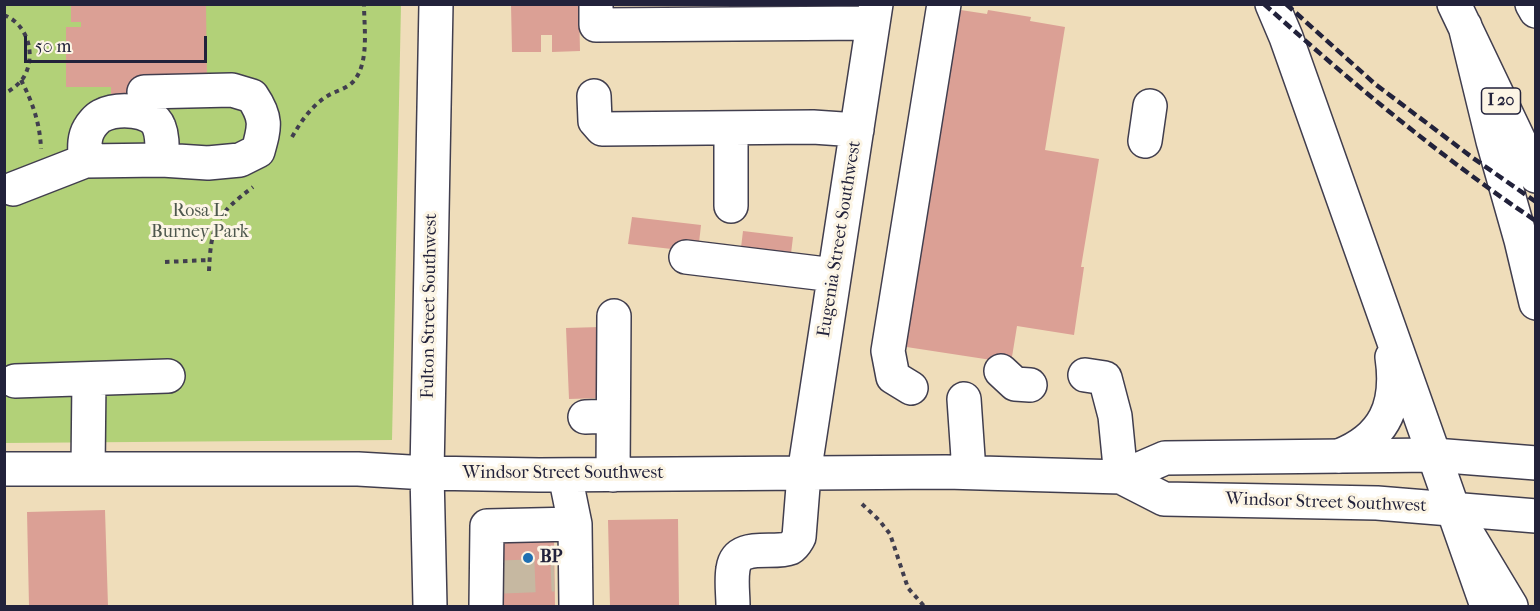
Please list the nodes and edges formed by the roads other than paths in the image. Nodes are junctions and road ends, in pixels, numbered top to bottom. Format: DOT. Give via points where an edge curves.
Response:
graph roads {
  1 [pos="436,4"];
  2 [pos="596,4"];
  3 [pos="944,4"];
  4 [pos="1272,4"];
  5 [pos="875,14"];
  6 [pos="1460,15"];
  7 [pos="144,92"];
  8 [pos="594,96"];
  9 [pos="1150,106"];
  10 [pos="731,128"];
  11 [pos="857,130"];
  12 [pos="1144,141"];
  13 [pos="162,160"];
  14 [pos="85,161"];
  15 [pos="1536,176"];
  16 [pos="13,189"];
  17 [pos="731,206"];
  18 [pos="686,257"];
  19 [pos="834,275"];
  20 [pos="1536,303"];
  21 [pos="614,316"];
  22 [pos="1387,323"];
  23 [pos="1001,371"];
  24 [pos="1085,375"];
  25 [pos="168,376"];
  26 [pos="89,379"];
  27 [pos="15,381"];
  28 [pos="1030,385"];
  29 [pos="911,388"];
  30 [pos="964,399"];
  31 [pos="1434,455"];
  32 [pos="1339,456"];
  33 [pos="1536,463"];
  34 [pos="88,468"];
  35 [pos="4,470"];
  36 [pos="969,472"];
  37 [pos="427,473"];
  38 [pos="804,474"];
  39 [pos="565,475"];
  40 [pos="613,475"];
  41 [pos="1121,477"];
  42 [pos="1452,508"];
  43 [pos="1536,516"];
  44 [pos="575,524"];
  45 [pos="554,575"];
  46 [pos="430,606"];
  47 [pos="486,606"];
  48 [pos="563,606"];
  49 [pos="576,606"];
  50 [pos="733,606"];
  51 [pos="1487,606"];
  52 [pos="1511,606"];
  1 -- 37 [label="main road, Fulton Street Southwest"];
  2 -- 5 [label="main road" via="596,25"];
  3 -- 29 [label="main road" via="888,351 892,377"];
  4 -- 22 [label="main road"];
  5 -- 11 [label="main road, Eugenia Street Southwest"];
  6 -- 15 [label="main road, I 20"];
  6 -- 20 [label="main road"];
  7 -- 13 [label="main road" via="232,90 252,96 263,117 265,125 258,151 240,160 208,164"];
  8 -- 10 [label="main road" via="595,121 602,129"];
  9 -- 12 [label="main road"];
  10 -- 11 [label="main road"];
  10 -- 17 [label="main road"];
  11 -- 19 [label="main road, Eugenia Street Southwest"];
  13 -- 14 [label="main road"];
  13 -- 14 [label="main road" via="159,126 148,115 112,112 99,117 88,130"];
  14 -- 16 [label="main road"];
  18 -- 19 [label="main road"];
  19 -- 38 [label="main road, Eugenia Street Southwest"];
  21 -- 40 [label="main road" via="599,416"];
  22 -- 31 [label="main road"];
  22 -- 32 [label="main road" via="1394,377 1390,406 1376,433 1364,444"];
  23 -- 28 [label="main road" via="1015,384"];
  24 -- 41 [label="main road" via="1105,378 1116,416"];
  25 -- 26 [label="main road"];
  26 -- 27 [label="main road"];
  26 -- 34 [label="main road"];
  30 -- 36 [label="main road"];
  31 -- 32 [label="main road, Windsor Street Southwest"];
  31 -- 33 [label="main road, Windsor Street Southwest"];
  31 -- 42 [label="main road"];
  32 -- 41 [label="main road, Windsor Street Southwest" via="1165,458"];
  34 -- 35 [label="main road, Windsor Street Southwest"];
  34 -- 37 [label="main road, Windsor Street Southwest"];
  36 -- 38 [label="main road, Windsor Street Southwest"];
  36 -- 41 [label="main road, Windsor Street Southwest"];
  37 -- 39 [label="main road, Windsor Street Southwest"];
  37 -- 46 [label="main road, Fulton Street Southwest"];
  38 -- 40 [label="main road, Windsor Street Southwest"];
  38 -- 50 [label="main road, Eugenia Street Southwest" via="799,537 788,549 750,550 740,556 733,566"];
  39 -- 40 [label="main road, Windsor Street Southwest"];
  39 -- 44 [label="main road"];
  41 -- 42 [label="main road, Windsor Street Southwest" via="1164,499"];
  42 -- 43 [label="main road, Windsor Street Southwest"];
  42 -- 51 [label="main road"];
  42 -- 52 [label="main road"];
  44 -- 47 [label="main road" via="487,526"];
  44 -- 49 [label="main road"];
  45 -- 48 [label="main road"];
}
